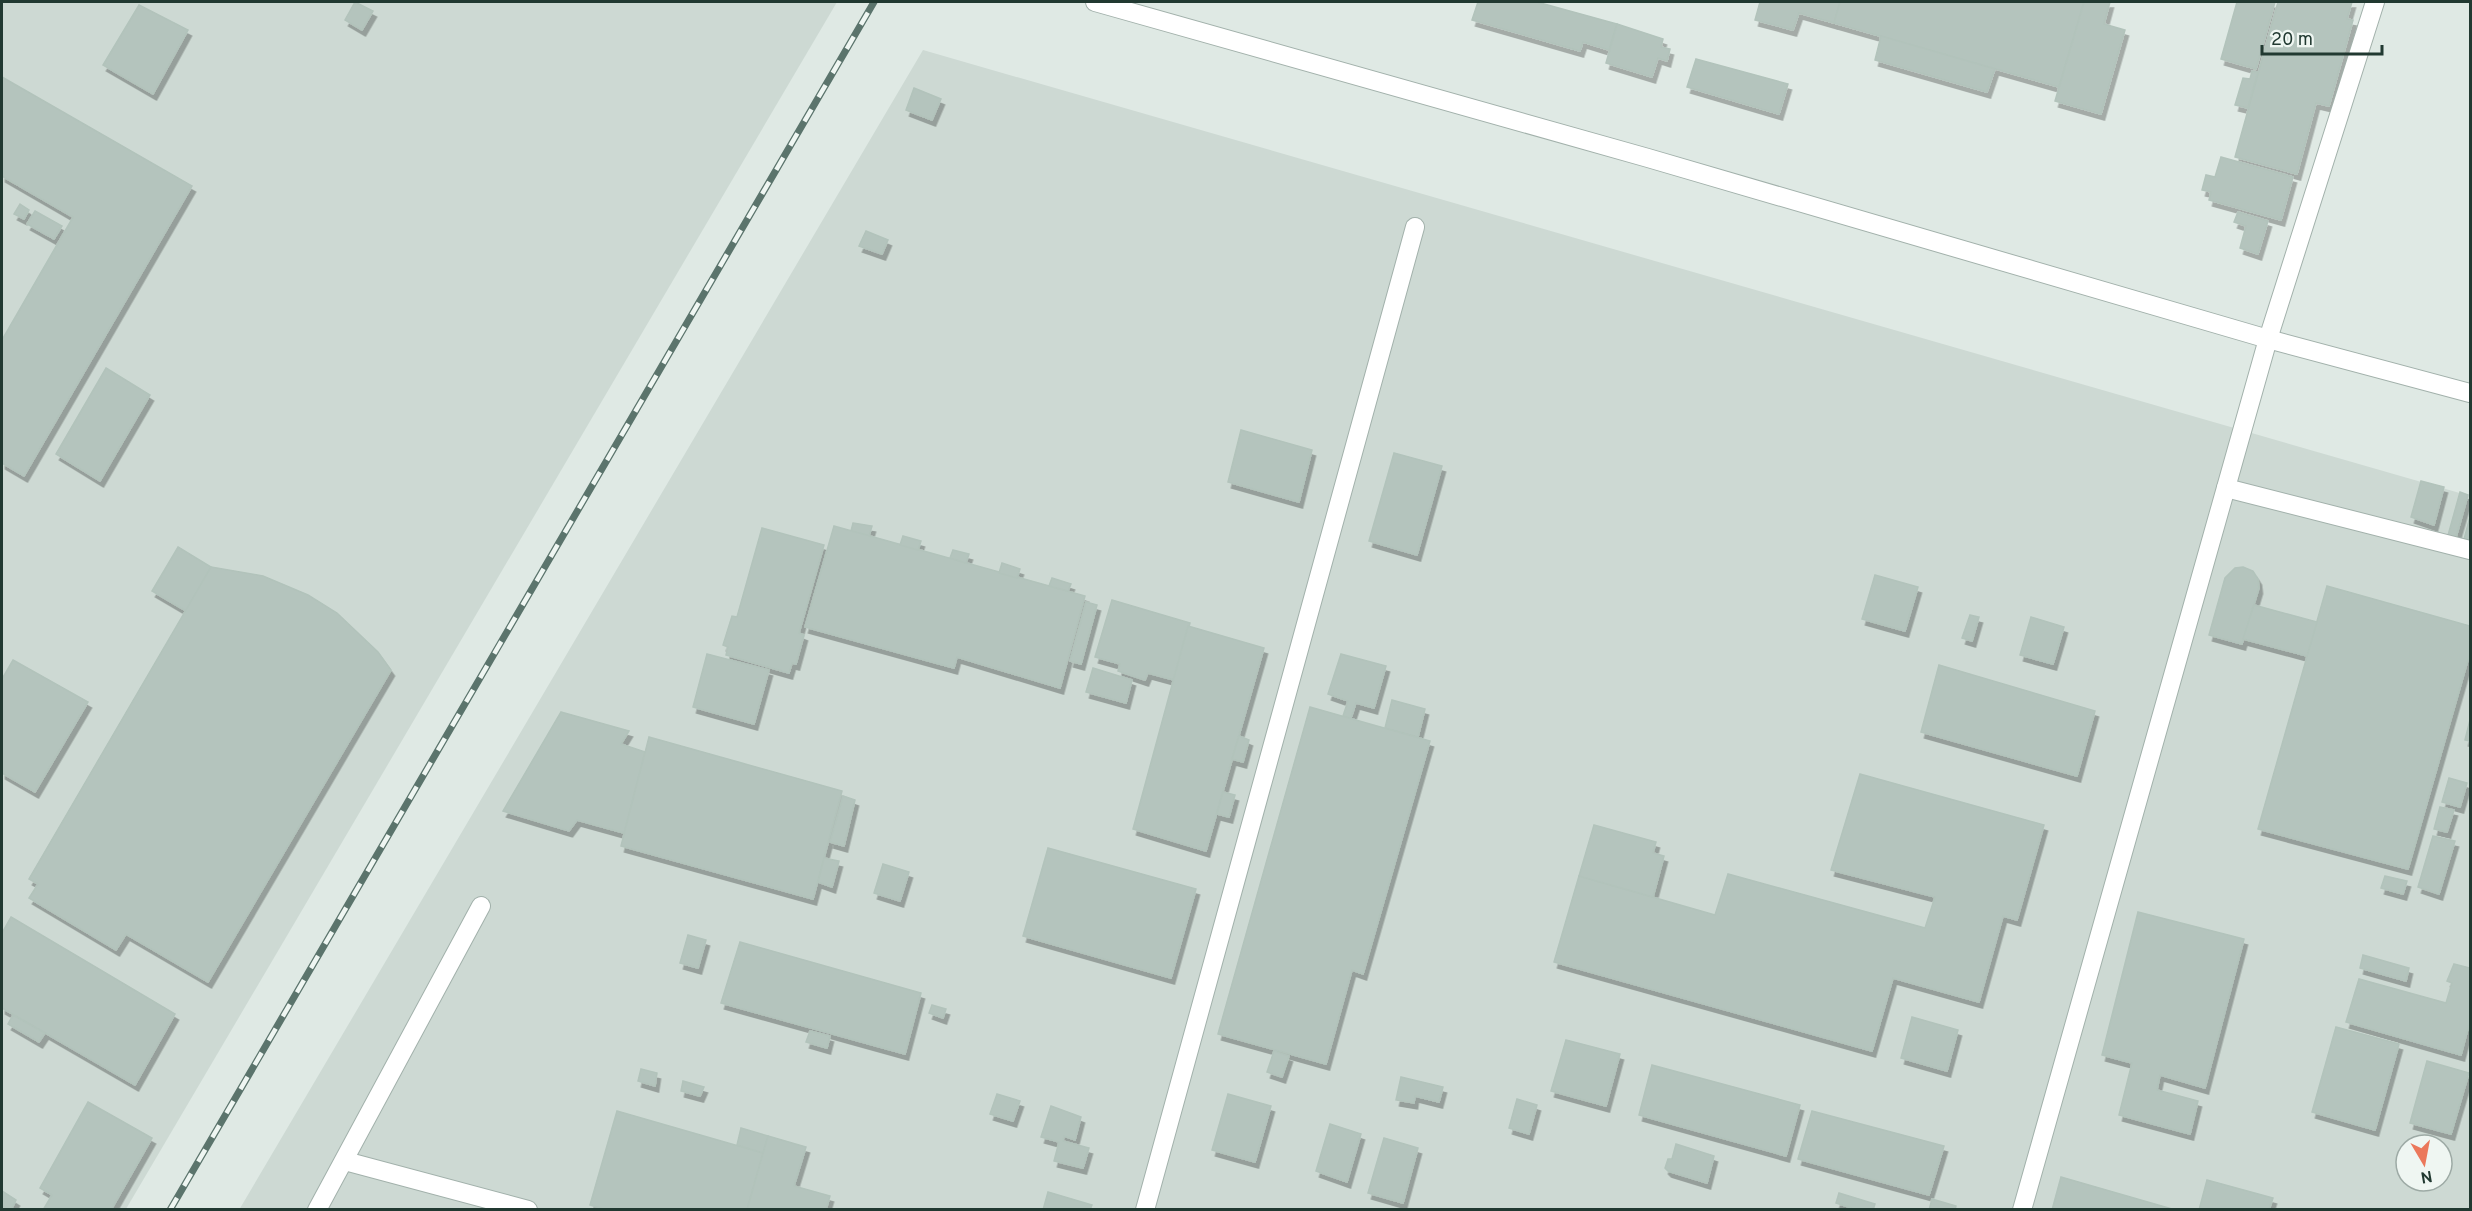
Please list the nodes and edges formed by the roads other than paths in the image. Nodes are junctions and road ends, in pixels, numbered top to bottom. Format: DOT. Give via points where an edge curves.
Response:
graph roads {
  1 [pos="1095,2"];
  2 [pos="2375,2"];
  3 [pos="1415,227"];
  4 [pos="2268,339"];
  5 [pos="2470,393"];
  6 [pos="2226,488"];
  7 [pos="2470,550"];
  8 [pos="481,906"];
  9 [pos="345,1161"];
  10 [pos="317,1209"];
  11 [pos="528,1209"];
  12 [pos="1145,1209"];
  13 [pos="2022,1209"];
  1 -- 4 [label="street"];
  2 -- 4 [label="street"];
  3 -- 12 [label="street"];
  4 -- 5 [label="street"];
  4 -- 6 [label="street"];
  6 -- 7 [label="street"];
  6 -- 13 [label="street"];
  8 -- 9 [label="street"];
  9 -- 10 [label="street"];
  9 -- 11 [label="street"];
}
